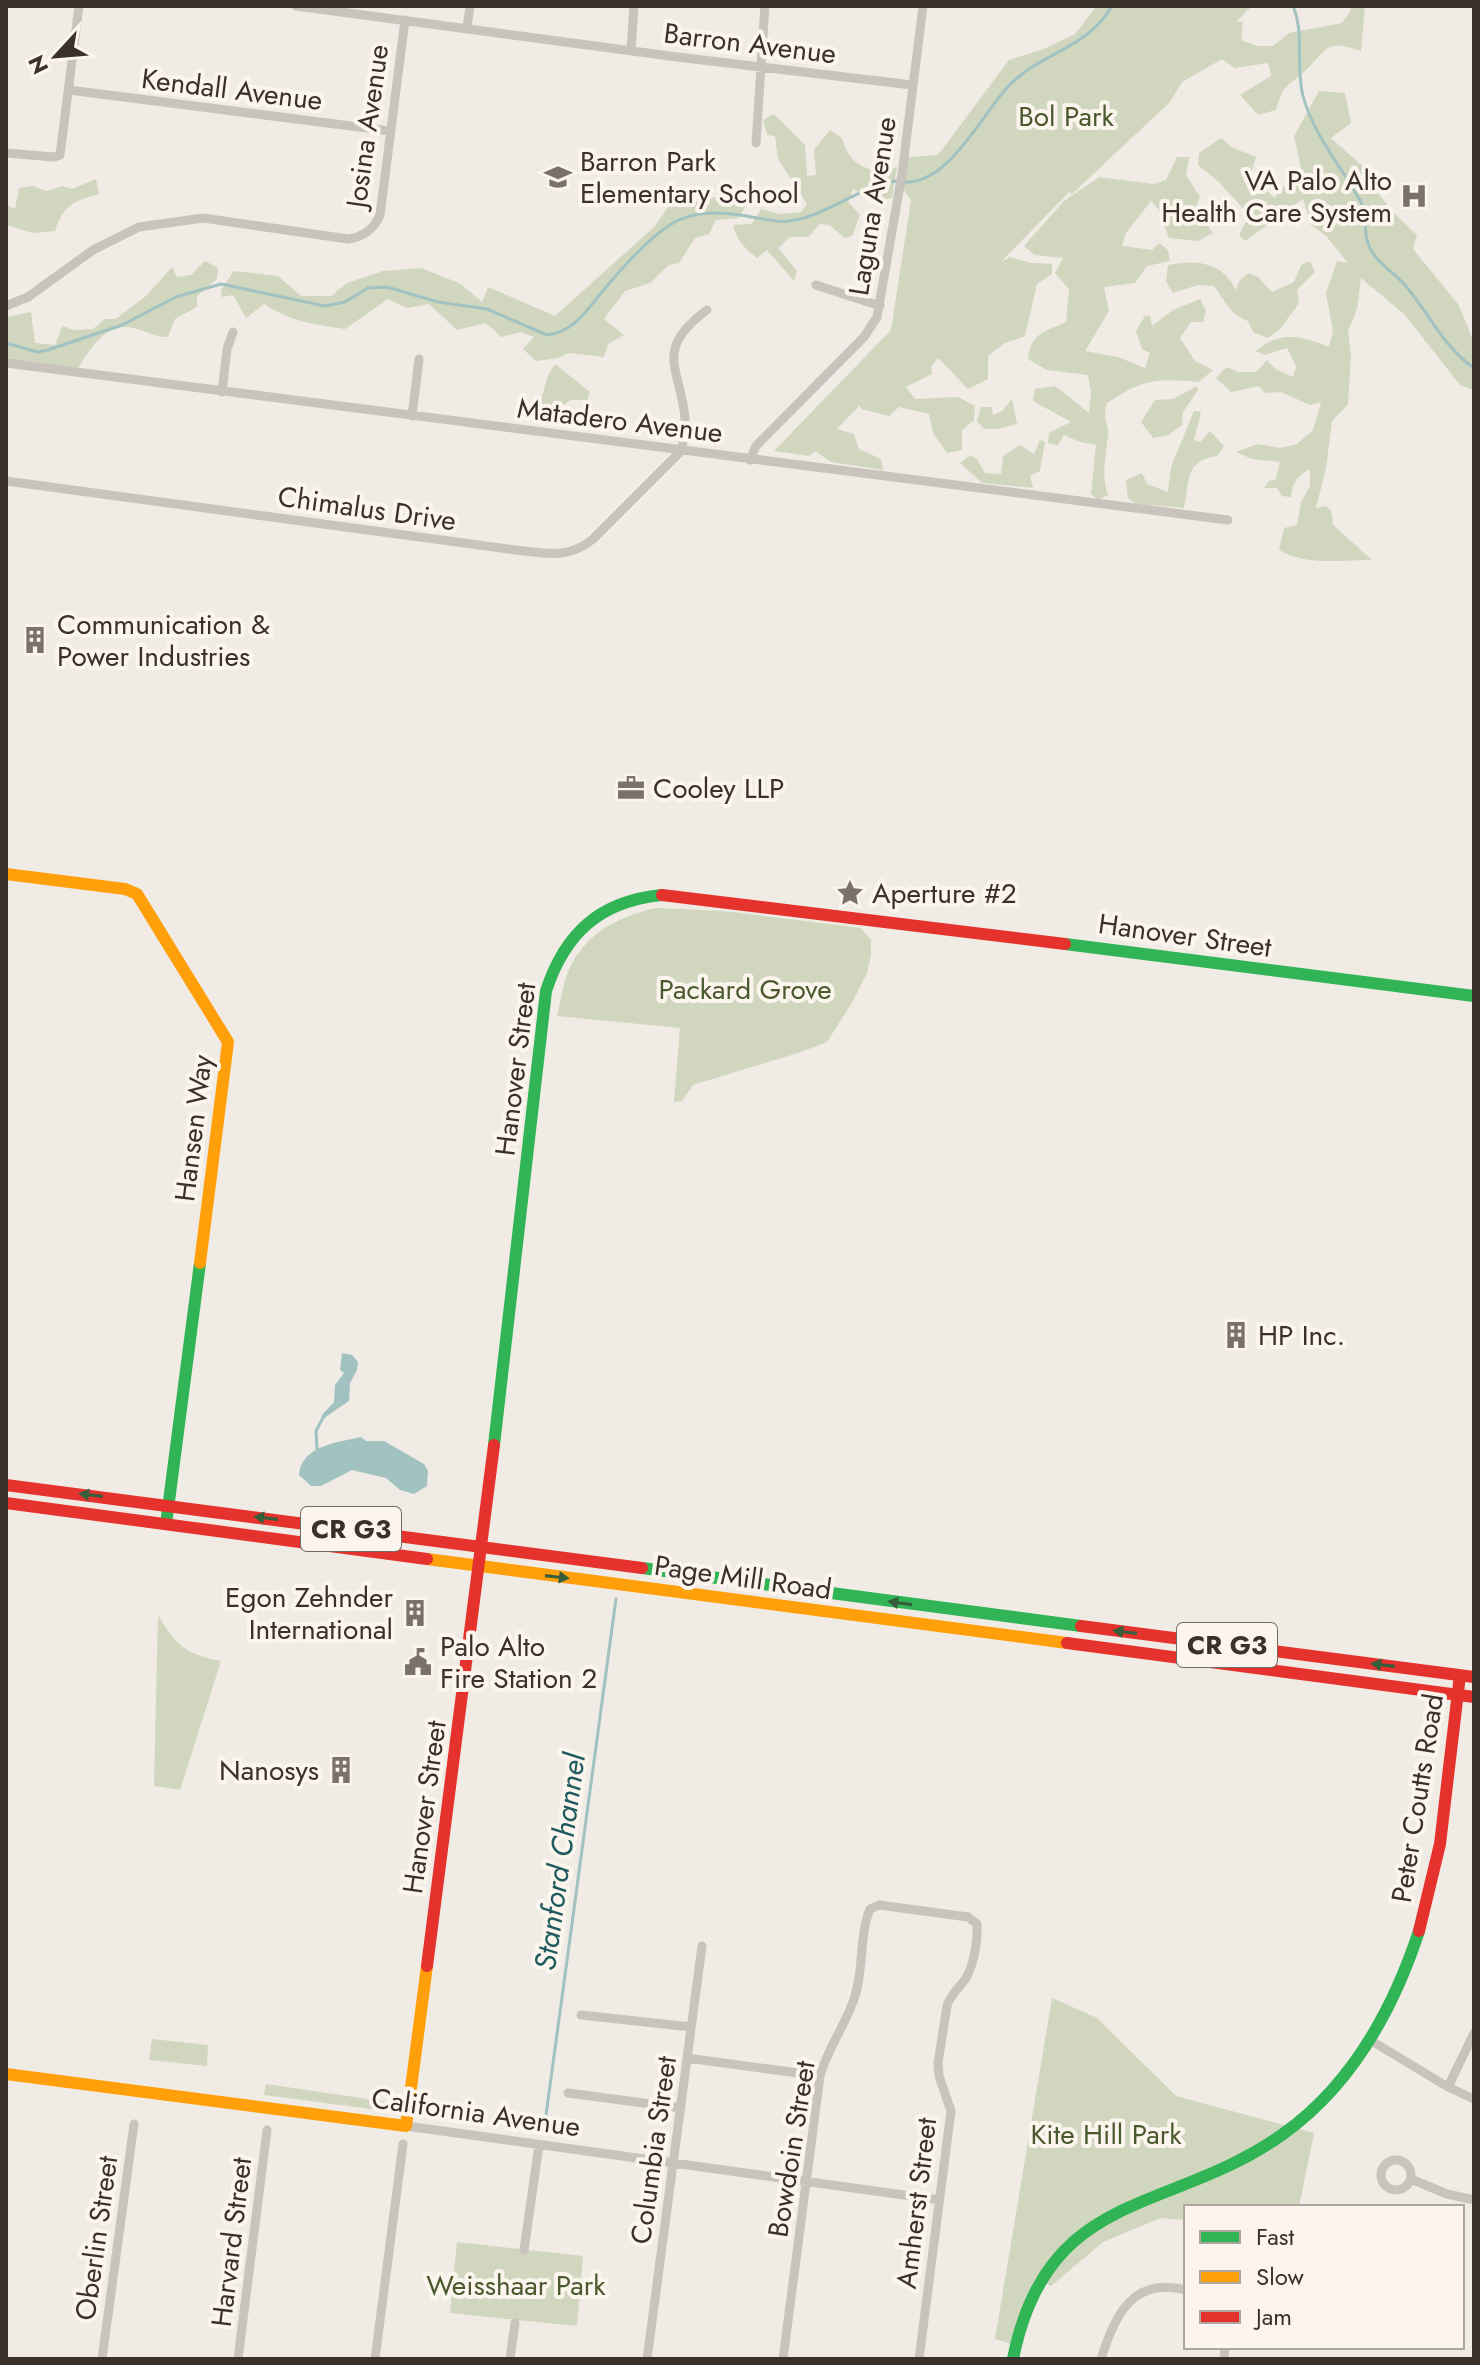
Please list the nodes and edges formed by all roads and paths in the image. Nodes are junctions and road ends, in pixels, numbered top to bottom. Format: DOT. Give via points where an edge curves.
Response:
graph roads {
  1 [pos="79,6"];
  2 [pos="296,6"];
  3 [pos="470,6"];
  4 [pos="634,6"];
  5 [pos="765,6"];
  6 [pos="923,6"];
  7 [pos="320,8"];
  8 [pos="405,20"];
  9 [pos="467,28"];
  10 [pos="631,49"];
  11 [pos="761,67"];
  12 [pos="912,85"];
  13 [pos="69,90"];
  14 [pos="390,131"];
  15 [pos="756,143"];
  16 [pos="6,153"];
  17 [pos="816,285"];
  18 [pos="6,306"];
  19 [pos="880,306"];
  20 [pos="707,310"];
  21 [pos="233,332"];
  22 [pos="419,359"];
  23 [pos="6,363"];
  24 [pos="222,392"];
  25 [pos="412,416"];
  26 [pos="682,450"];
  27 [pos="750,460"];
  28 [pos="6,481"];
  29 [pos="1228,520"];
  30 [pos="6,874"];
  31 [pos="1474,996"];
  32 [pos="6,1485"];
  33 [pos="6,1503"];
  34 [pos="168,1505"];
  35 [pos="166,1524"];
  36 [pos="482,1546"];
  37 [pos="480,1567"];
  38 [pos="994,1615"];
  39 [pos="971,1632"];
  40 [pos="1460,1675"];
  41 [pos="1474,1677"];
  42 [pos="1457,1695"];
  43 [pos="1474,1697"];
  44 [pos="874,1906"];
  45 [pos="702,1946"];
  46 [pos="581,2015"];
  47 [pos="691,2027"];
  48 [pos="1474,2033"];
  49 [pos="1370,2040"];
  50 [pos="687,2058"];
  51 [pos="6,2074"];
  52 [pos="820,2076"];
  53 [pos="1448,2087"];
  54 [pos="568,2093"];
  55 [pos="1474,2099"];
  56 [pos="681,2108"];
  57 [pos="134,2124"];
  58 [pos="406,2126"];
  59 [pos="267,2130"];
  60 [pos="403,2144"];
  61 [pos="539,2145"];
  62 [pos="673,2163"];
  63 [pos="1411,2179"];
  64 [pos="806,2182"];
  65 [pos="940,2200"];
  66 [pos="1474,2200"];
  67 [pos="524,2250"];
  68 [pos="1184,2289"];
  69 [pos="515,2323"];
  70 [pos="102,2359"];
  71 [pos="238,2359"];
  72 [pos="375,2359"];
  73 [pos="510,2359"];
  74 [pos="647,2359"];
  75 [pos="783,2359"];
  76 [pos="919,2359"];
  77 [pos="1013,2359"];
  78 [pos="1101,2359"];
  1 -- 13 [label="street"];
  2 -- 7 [label="street, Barron Avenue"];
  3 -- 9 [label="street"];
  4 -- 10 [label="street"];
  5 -- 11 [label="street"];
  6 -- 12 [label="street, Laguna Avenue"];
  7 -- 8 [label="street, Barron Avenue"];
  8 -- 9 [label="street, Barron Avenue"];
  8 -- 14 [label="street, Josina Avenue"];
  9 -- 10 [label="street, Barron Avenue"];
  10 -- 11 [label="street, Barron Avenue"];
  11 -- 12 [label="street, Barron Avenue"];
  11 -- 15 [label="street"];
  12 -- 19 [label="street, Laguna Avenue"];
  13 -- 14 [label="street, Kendall Avenue"];
  13 -- 16 [label="street" via="60,155"];
  14 -- 18 [label="street, Josina Avenue" via="380,215 361,237 203,218 139,227"];
  17 -- 19 [label="street"];
  19 -- 27 [label="street, Laguna Avenue" via="864,337 756,446"];
  20 -- 26 [label="street" via="688,324 674,353 685,418"];
  21 -- 24 [label="street"];
  22 -- 25 [label="street"];
  23 -- 24 [label="street, Matadero Avenue"];
  24 -- 25 [label="street, Matadero Avenue"];
  25 -- 26 [label="street, Matadero Avenue"];
  26 -- 27 [label="street, Matadero Avenue"];
  26 -- 28 [label="street, Chimalus Drive" via="593,539 567,554"];
  27 -- 29 [label="street, Matadero Avenue"];
  30 -- 34 [label="street, Hansen Way" via="137,894 228,1042"];
  31 -- 36 [label="street, Hanover Street" via="680,896 649,895 607,909 567,943 546,991"];
  34 -- 32 [label="street, Page Mill Road / CR G3, one-way"];
  33 -- 35 [label="street, Page Mill Road / CR G3"];
  34 -- 35 [label="street, Hansen Way"];
  36 -- 34 [label="street, Page Mill Road / CR G3, one-way"];
  35 -- 37 [label="street, Page Mill Road / CR G3"];
  36 -- 37 [label="street, Hanover Street"];
  38 -- 36 [label="street, Page Mill Road / CR G3, one-way"];
  37 -- 39 [label="street, Page Mill Road / CR G3, one-way"];
  37 -- 58 [label="street, Hanover Street"];
  38 -- 39 [label="street"];
  40 -- 38 [label="street, Page Mill Road / CR G3, one-way"];
  39 -- 42 [label="street, Page Mill Road / CR G3"];
  40 -- 41 [label="street, Page Mill Road / CR G3"];
  40 -- 42 [label="street, Peter Coutts Road"];
  42 -- 43 [label="street, Page Mill Road / CR G3"];
  42 -- 49 [label="street, Peter Coutts Road" via="1436,1867 1400,1980"];
  44 -- 52 [label="street, Bowdoin Street" via="866,1922 856,1995"];
  44 -- 65 [label="street, Amherst Street" via="968,1917 977,1931 965,1979 949,1999 938,2063 951,2111"];
  45 -- 47 [label="street, Columbia Street"];
  46 -- 47 [label="street"];
  47 -- 50 [label="street, Columbia Street"];
  48 -- 53 [label="street"];
  49 -- 53 [label="street"];
  49 -- 77 [label="street, Peter Coutts Road" via="1339,2083 1271,2143 1115,2212 1066,2247 1040,2279"];
  50 -- 52 [label="street"];
  50 -- 56 [label="street, Columbia Street"];
  51 -- 58 [label="street, California Avenue"];
  52 -- 64 [label="street, Bowdoin Street"];
  53 -- 55 [label="street"];
  54 -- 56 [label="street"];
  56 -- 62 [label="street, Columbia Street"];
  57 -- 70 [label="street, Oberlin Street"];
  58 -- 61 [label="street, California Avenue"];
  59 -- 71 [label="street, Harvard Street"];
  60 -- 72 [label="street"];
  61 -- 62 [label="street, California Avenue"];
  61 -- 67 [label="street"];
  62 -- 64 [label="street, California Avenue"];
  62 -- 74 [label="street, Columbia Street"];
  63 -- 66 [label="street"];
  64 -- 65 [label="street, California Avenue"];
  64 -- 75 [label="street, Bowdoin Street"];
  65 -- 76 [label="street, Amherst Street"];
  68 -- 78 [label="street" via="1154,2289 1128,2304 1111,2326"];
  69 -- 73 [label="street"];
}
